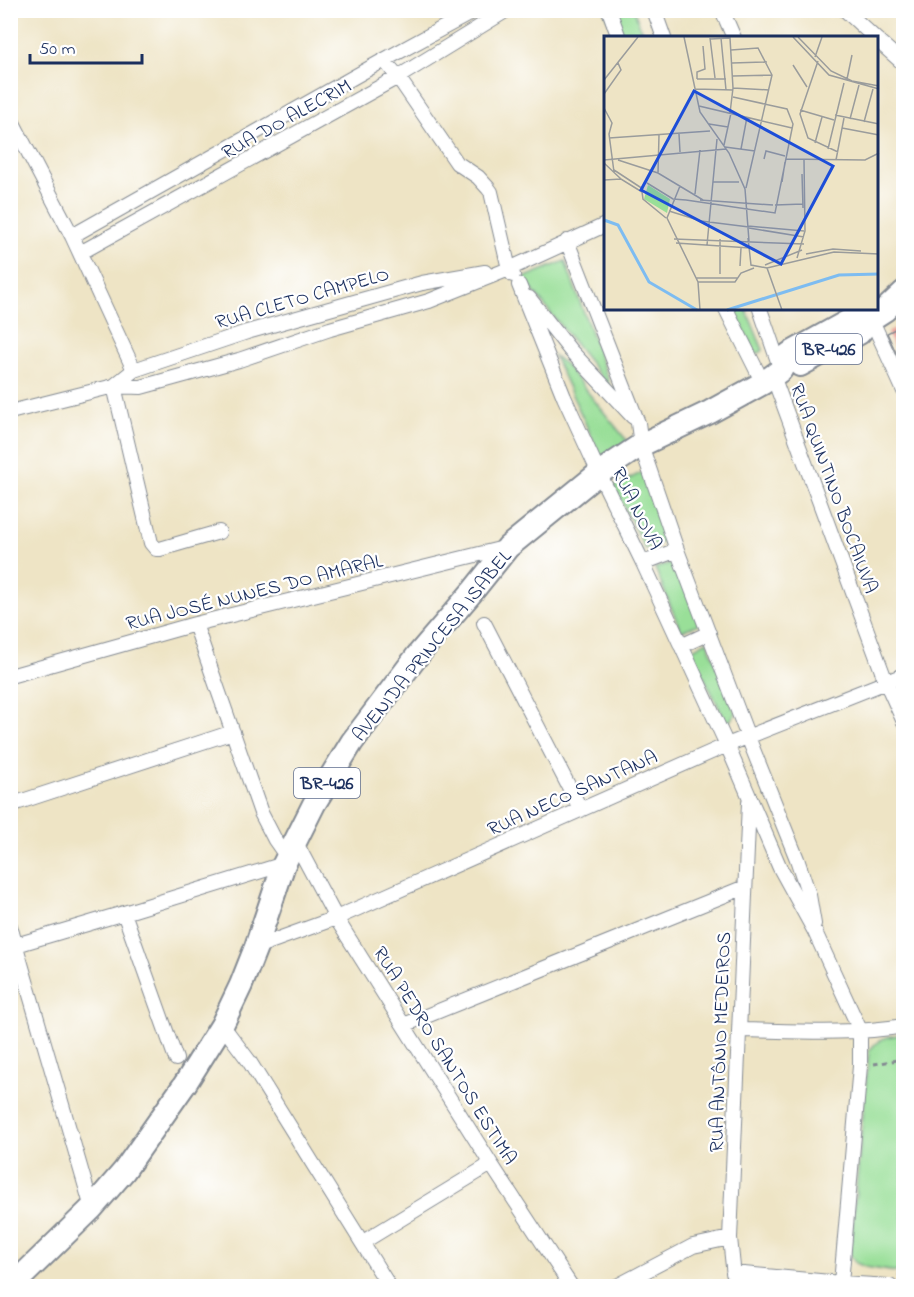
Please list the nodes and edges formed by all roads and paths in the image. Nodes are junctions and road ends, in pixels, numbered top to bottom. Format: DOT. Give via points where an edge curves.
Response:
graph roads {
  1 [pos="476,10"];
  2 [pos="507,10"];
  3 [pos="609,10"];
  4 [pos="654,10"];
  5 [pos="722,10"];
  6 [pos="846,11"];
  7 [pos="618,36"];
  8 [pos="663,36"];
  9 [pos="733,36"];
  10 [pos="874,36"];
  11 [pos="878,40"];
  12 [pos="384,60"];
  13 [pos="903,64"];
  14 [pos="398,77"];
  15 [pos="10,117"];
  16 [pos="206,160"];
  17 [pos="219,178"];
  18 [pos="604,225"];
  19 [pos="72,236"];
  20 [pos="567,242"];
  21 [pos="80,254"];
  22 [pos="509,268"];
  23 [pos="519,285"];
  24 [pos="903,292"];
  25 [pos="727,310"];
  26 [pos="760,310"];
  27 [pos="869,314"];
  28 [pos="134,370"];
  29 [pos="772,376"];
  30 [pos="114,386"];
  31 [pos="903,391"];
  32 [pos="10,412"];
  33 [pos="638,423"];
  34 [pos="641,445"];
  35 [pos="599,473"];
  36 [pos="219,532"];
  37 [pos="508,547"];
  38 [pos="677,550"];
  39 [pos="643,563"];
  40 [pos="484,623"];
  41 [pos="195,624"];
  42 [pos="710,633"];
  43 [pos="681,646"];
  44 [pos="903,675"];
  45 [pos="10,676"];
  46 [pos="886,682"];
  47 [pos="903,722"];
  48 [pos="233,732"];
  49 [pos="748,737"];
  50 [pos="727,745"];
  51 [pos="749,799"];
  52 [pos="10,805"];
  53 [pos="581,810"];
  54 [pos="782,822"];
  55 [pos="764,831"];
  56 [pos="288,854"];
  57 [pos="797,860"];
  58 [pos="780,868"];
  59 [pos="745,887"];
  60 [pos="124,913"];
  61 [pos="336,918"];
  62 [pos="10,926"];
  63 [pos="815,932"];
  64 [pos="256,947"];
  65 [pos="15,949"];
  66 [pos="222,1025"];
  67 [pos="404,1025"];
  68 [pos="903,1026"];
  69 [pos="740,1030"];
  70 [pos="860,1030"];
  71 [pos="176,1059"];
  72 [pos="903,1059"];
  73 [pos="860,1066"];
  74 [pos="491,1164"];
  75 [pos="92,1208"];
  76 [pos="903,1235"];
  77 [pos="730,1238"];
  78 [pos="363,1242"];
  79 [pos="734,1280"];
  80 [pos="894,1281"];
  81 [pos="841,1283"];
  82 [pos="12,1287"];
  83 [pos="390,1287"];
  84 [pos="571,1287"];
  85 [pos="616,1287"];
  1 -- 12 [label="street, RUA DO ALECRIM"];
  2 -- 14 [label="street, RUA DO ALECRIM"];
  3 -- 7 [label="street"];
  4 -- 8 [label="street"];
  5 -- 9 [label="street"];
  6 -- 10 [label="street"];
  11 -- 13 [label="street"];
  12 -- 14 [label="street, RUA NOVA"];
  12 -- 16 [label="street, RUA DO ALECRIM"];
  14 -- 17 [label="street, RUA DO ALECRIM"];
  14 -- 22 [label="street, RUA NOVA" via="457,163 491,192"];
  15 -- 19 [label="street"];
  16 -- 17 [label="street"];
  16 -- 19 [label="street, RUA DO ALECRIM"];
  17 -- 21 [label="street, RUA DO ALECRIM"];
  18 -- 20 [label="street, RUA CLETO CAMPELO"];
  19 -- 21 [label="street"];
  20 -- 22 [label="street, RUA CLETO CAMPELO"];
  20 -- 33 [label="street, RUA NOVA"];
  21 -- 28 [label="street"];
  22 -- 23 [label="street, RUA NOVA"];
  22 -- 28 [label="street, RUA CLETO CAMPELO" via="422,283 248,332"];
  22 -- 30 [label="street, RUA CLETO CAMPELO" via="429,301 239,360 141,387"];
  23 -- 33 [label="street, RUA NOVA" via="570,350"];
  23 -- 35 [label="street, RUA NOVA"];
  24 -- 27 [label="main road, AVENIDA PRINCESA ISABEL / BR-426" via="885,309"];
  25 -- 29 [label="street"];
  26 -- 29 [label="street"];
  27 -- 29 [label="main road, AVENIDA PRINCESA ISABEL / BR-426" via="859,333 795,368"];
  27 -- 31 [label="street"];
  28 -- 30 [label="street, RUA CLETO CAMPELO"];
  29 -- 34 [label="main road, AVENIDA PRINCESA ISABEL / BR-426"];
  29 -- 46 [label="street, RUA QUINTINO BOCAIUVA"];
  30 -- 32 [label="street, RUA CLETO CAMPELO"];
  30 -- 36 [label="street" via="151,543 160,549"];
  33 -- 34 [label="street, RUA NOVA"];
  34 -- 35 [label="main road, AVENIDA PRINCESA ISABEL / BR-426"];
  34 -- 38 [label="street, RUA NOVA"];
  35 -- 37 [label="main road, AVENIDA PRINCESA ISABEL / BR-426"];
  35 -- 39 [label="street, RUA NOVA"];
  37 -- 41 [label="street, RUA JOSÉ NUNES DO AMARAL"];
  37 -- 56 [label="main road, AVENIDA PRINCESA ISABEL / BR-426" via="352,742"];
  38 -- 39 [label="street"];
  38 -- 42 [label="street, RUA NOVA"];
  39 -- 43 [label="street, RUA NOVA"];
  40 -- 53 [label="street"];
  41 -- 45 [label="street, RUA JOSÉ NUNES DO AMARAL"];
  41 -- 48 [label="street, RUA PEDRO SANTOS ESTIMA"];
  42 -- 43 [label="street"];
  42 -- 49 [label="street, RUA NOVA"];
  43 -- 50 [label="street, RUA NOVA"];
  44 -- 46 [label="street, RUA NECO SANTANA"];
  46 -- 47 [label="street, RUA QUINTINO BOCAIUVA"];
  46 -- 49 [label="street, RUA NECO SANTANA"];
  48 -- 52 [label="street"];
  48 -- 56 [label="street, RUA PEDRO SANTOS ESTIMA" via="261,813 275,840"];
  49 -- 50 [label="street, RUA NECO SANTANA"];
  49 -- 54 [label="street, RUA NOVA"];
  50 -- 51 [label="street, RUA NOVA"];
  50 -- 53 [label="street, RUA NECO SANTANA"];
  51 -- 55 [label="street, RUA NOVA"];
  51 -- 59 [label="street, RUA ANTÔNIO MEDEIROS"];
  53 -- 61 [label="street, RUA NECO SANTANA"];
  54 -- 55 [label="street"];
  54 -- 57 [label="street, RUA NOVA"];
  55 -- 58 [label="street, RUA NOVA"];
  56 -- 60 [label="street"];
  56 -- 61 [label="street, RUA PEDRO SANTOS ESTIMA"];
  56 -- 64 [label="main road, AVENIDA PRINCESA ISABEL / BR-426"];
  57 -- 58 [label="street"];
  57 -- 63 [label="street, RUA NOVA" via="809,895"];
  58 -- 63 [label="street, RUA NOVA"];
  59 -- 67 [label="street"];
  59 -- 69 [label="street, RUA ANTÔNIO MEDEIROS"];
  60 -- 65 [label="street"];
  60 -- 71 [label="street"];
  61 -- 64 [label="street, RUA NECO SANTANA"];
  61 -- 67 [label="street, RUA PEDRO SANTOS ESTIMA"];
  62 -- 65 [label="street"];
  63 -- 70 [label="street"];
  64 -- 66 [label="main road, AVENIDA PRINCESA ISABEL / BR-426"];
  65 -- 75 [label="street"];
  66 -- 75 [label="main road, AVENIDA PRINCESA ISABEL / BR-426" via="124,1171"];
  66 -- 78 [label="street" via="249,1061"];
  67 -- 74 [label="street, RUA PEDRO SANTOS ESTIMA"];
  68 -- 70 [label="street"];
  69 -- 70 [label="street"];
  69 -- 77 [label="street, RUA ANTÔNIO MEDEIROS"];
  70 -- 73 [label="street"];
  72 -- 73 [label="path"];
  73 -- 81 [label="street"];
  74 -- 78 [label="street"];
  74 -- 84 [label="street, RUA PEDRO SANTOS ESTIMA"];
  75 -- 82 [label="main road, AVENIDA PRINCESA ISABEL / BR-426"];
  76 -- 80 [label="path"];
  77 -- 79 [label="street, RUA ANTÔNIO MEDEIROS"];
  77 -- 85 [label="street" via="693,1246"];
  78 -- 83 [label="street"];
  79 -- 81 [label="street"];
  80 -- 81 [label="street"];
}
